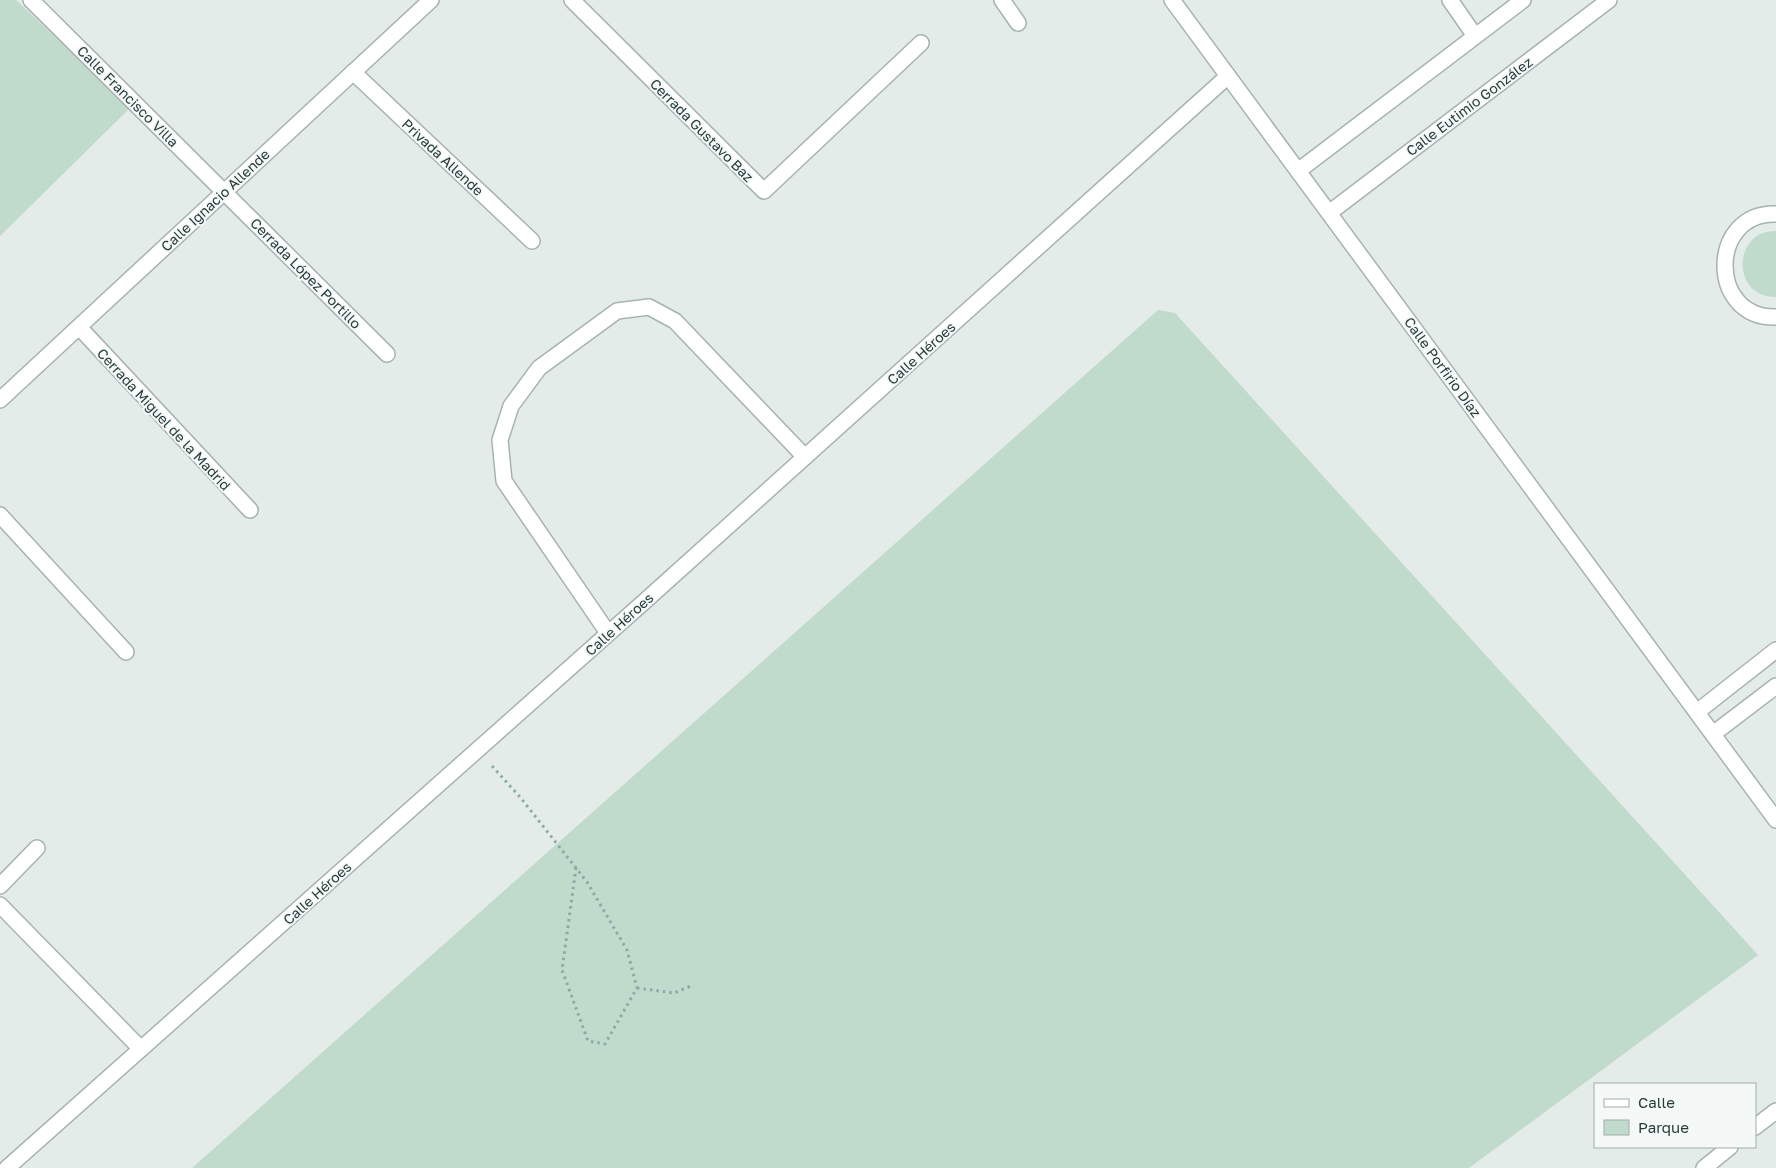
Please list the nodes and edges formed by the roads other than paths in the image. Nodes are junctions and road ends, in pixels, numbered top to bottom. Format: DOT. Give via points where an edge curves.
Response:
graph roads {
  1 [pos="32,0"];
  2 [pos="431,0"];
  3 [pos="572,0"];
  4 [pos="1002,0"];
  5 [pos="1172,0"];
  6 [pos="1450,0"];
  7 [pos="1523,0"];
  8 [pos="1609,0"];
  9 [pos="1018,23"];
  10 [pos="1475,36"];
  11 [pos="921,42"];
  12 [pos="353,72"];
  13 [pos="1228,76"];
  14 [pos="1298,171"];
  15 [pos="224,192"];
  16 [pos="1329,213"];
  17 [pos="1776,214"];
  18 [pos="532,241"];
  19 [pos="1776,317"];
  20 [pos="79,327"];
  21 [pos="387,354"];
  22 [pos="0,400"];
  23 [pos="805,457"];
  24 [pos="250,510"];
  25 [pos="0,515"];
  26 [pos="608,633"];
  27 [pos="1776,650"];
  28 [pos="126,652"];
  29 [pos="1776,686"];
  30 [pos="1697,712"];
  31 [pos="1713,734"];
  32 [pos="1776,820"];
  33 [pos="37,848"];
  34 [pos="0,886"];
  35 [pos="0,904"];
  36 [pos="141,1049"];
  37 [pos="1776,1111"];
  38 [pos="1756,1127"];
  39 [pos="1729,1148"];
  40 [pos="7,1168"];
  41 [pos="1704,1168"];
  1 -- 15 [label="street, Calle Francisco Villa"];
  2 -- 12 [label="street, Calle Ignacio Allende"];
  3 -- 11 [label="street, Cerrada Gustavo Baz" via="764,192"];
  4 -- 9 [label="street"];
  5 -- 13 [label="street, Calle Porfirio Díaz"];
  6 -- 10 [label="street"];
  7 -- 10 [label="street"];
  8 -- 16 [label="street, Calle Eutimio González"];
  10 -- 14 [label="street"];
  12 -- 15 [label="street, Calle Ignacio Allende"];
  12 -- 18 [label="street, Privada Allende"];
  13 -- 14 [label="street, Calle Porfirio Díaz"];
  13 -- 23 [label="street, Calle Héroes"];
  14 -- 16 [label="street, Calle Porfirio Díaz"];
  15 -- 20 [label="street, Calle Ignacio Allende"];
  15 -- 21 [label="street, Cerrada López Portillo"];
  16 -- 30 [label="street, Calle Porfirio Díaz"];
  17 -- 19 [label="street" via="1756,217 1731,238 1725,254 1724,271 1728,287 1738,301 1752,312"];
  20 -- 22 [label="street, Calle Ignacio Allende"];
  20 -- 24 [label="street, Cerrada Miguel de la Madrid"];
  23 -- 26 [label="street, Calle Héroes"];
  23 -- 26 [label="street" via="675,321 649,307 617,311 540,368 510,406 500,440 504,480"];
  25 -- 28 [label="street"];
  26 -- 36 [label="street, Calle Héroes"];
  27 -- 30 [label="street"];
  29 -- 31 [label="street"];
  30 -- 31 [label="street, Calle Porfirio Díaz"];
  31 -- 32 [label="street, Calle Porfirio Díaz"];
  33 -- 34 [label="street"];
  35 -- 36 [label="street"];
  36 -- 40 [label="street, Calle Héroes"];
  37 -- 38 [label="street"];
  39 -- 41 [label="street"];
}
